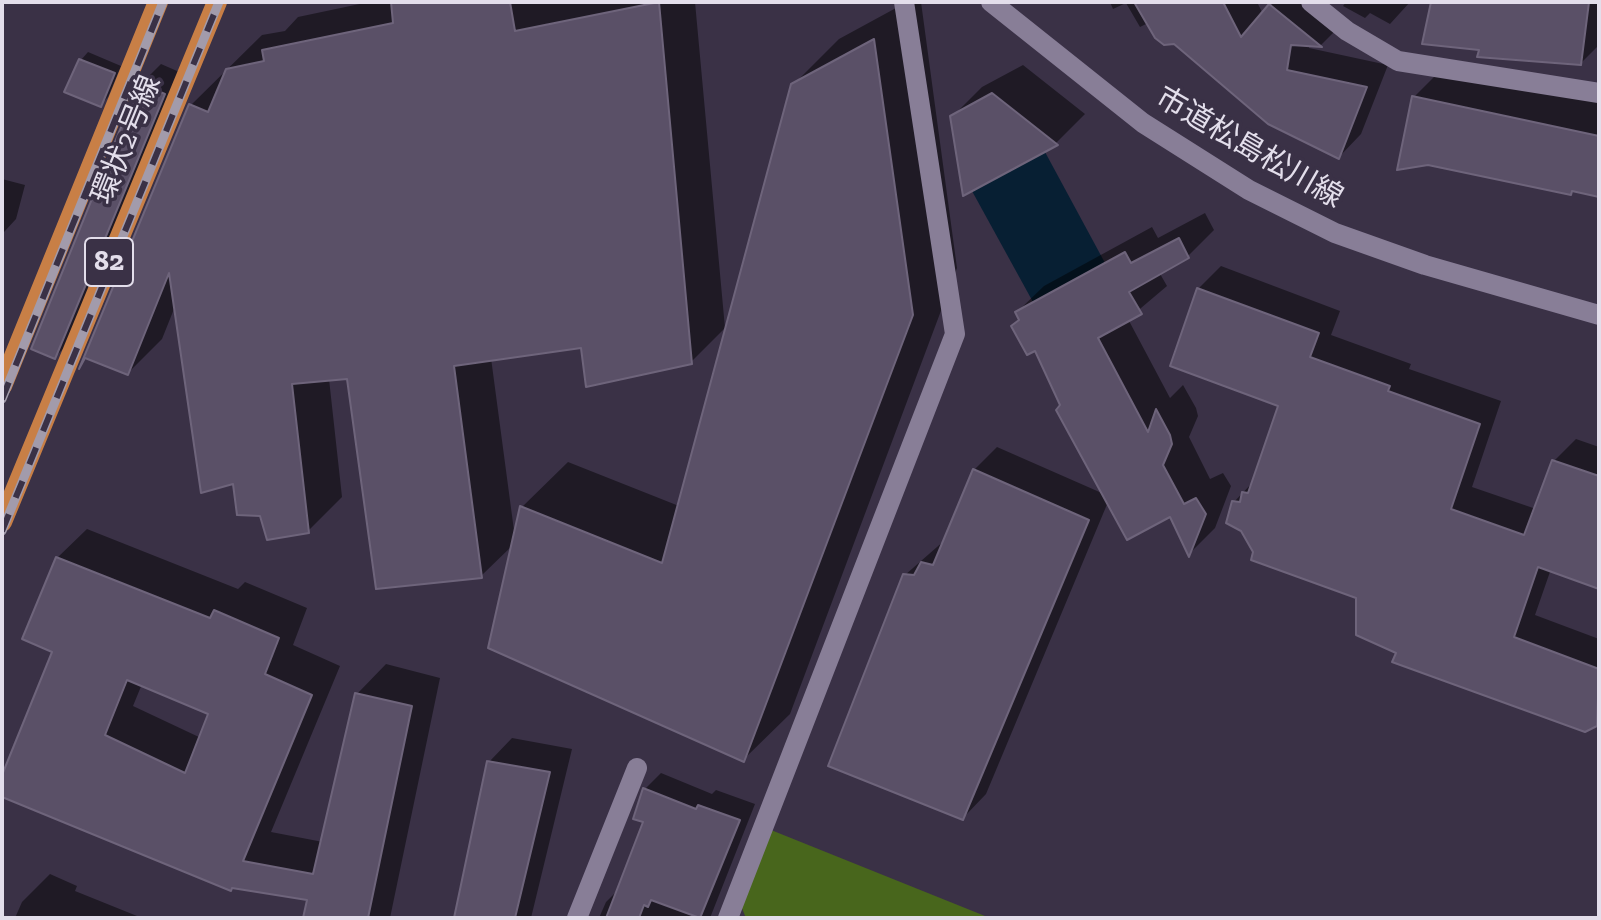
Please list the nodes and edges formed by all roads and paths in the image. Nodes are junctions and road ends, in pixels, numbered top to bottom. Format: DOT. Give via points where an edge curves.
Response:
graph roads {
  1 [pos="158,2"];
  2 [pos="217,2"];
  3 [pos="904,2"];
  4 [pos="991,2"];
  5 [pos="1311,2"];
  6 [pos="1599,93"];
  7 [pos="1599,315"];
  8 [pos="2,386"];
  9 [pos="2,520"];
  10 [pos="637,768"];
  11 [pos="577,918"];
  12 [pos="728,918"];
  1 -- 8 [label="main road, 環状2号線 / 82"];
  2 -- 9 [label="main road, 環状2号線 / 82"];
  3 -- 12 [label="street" via="955,334"];
  4 -- 7 [label="street, 市道松島松川線" via="1143,123 1249,190 1335,233"];
  5 -- 6 [label="street" via="1398,61"];
  10 -- 11 [label="street"];
}
